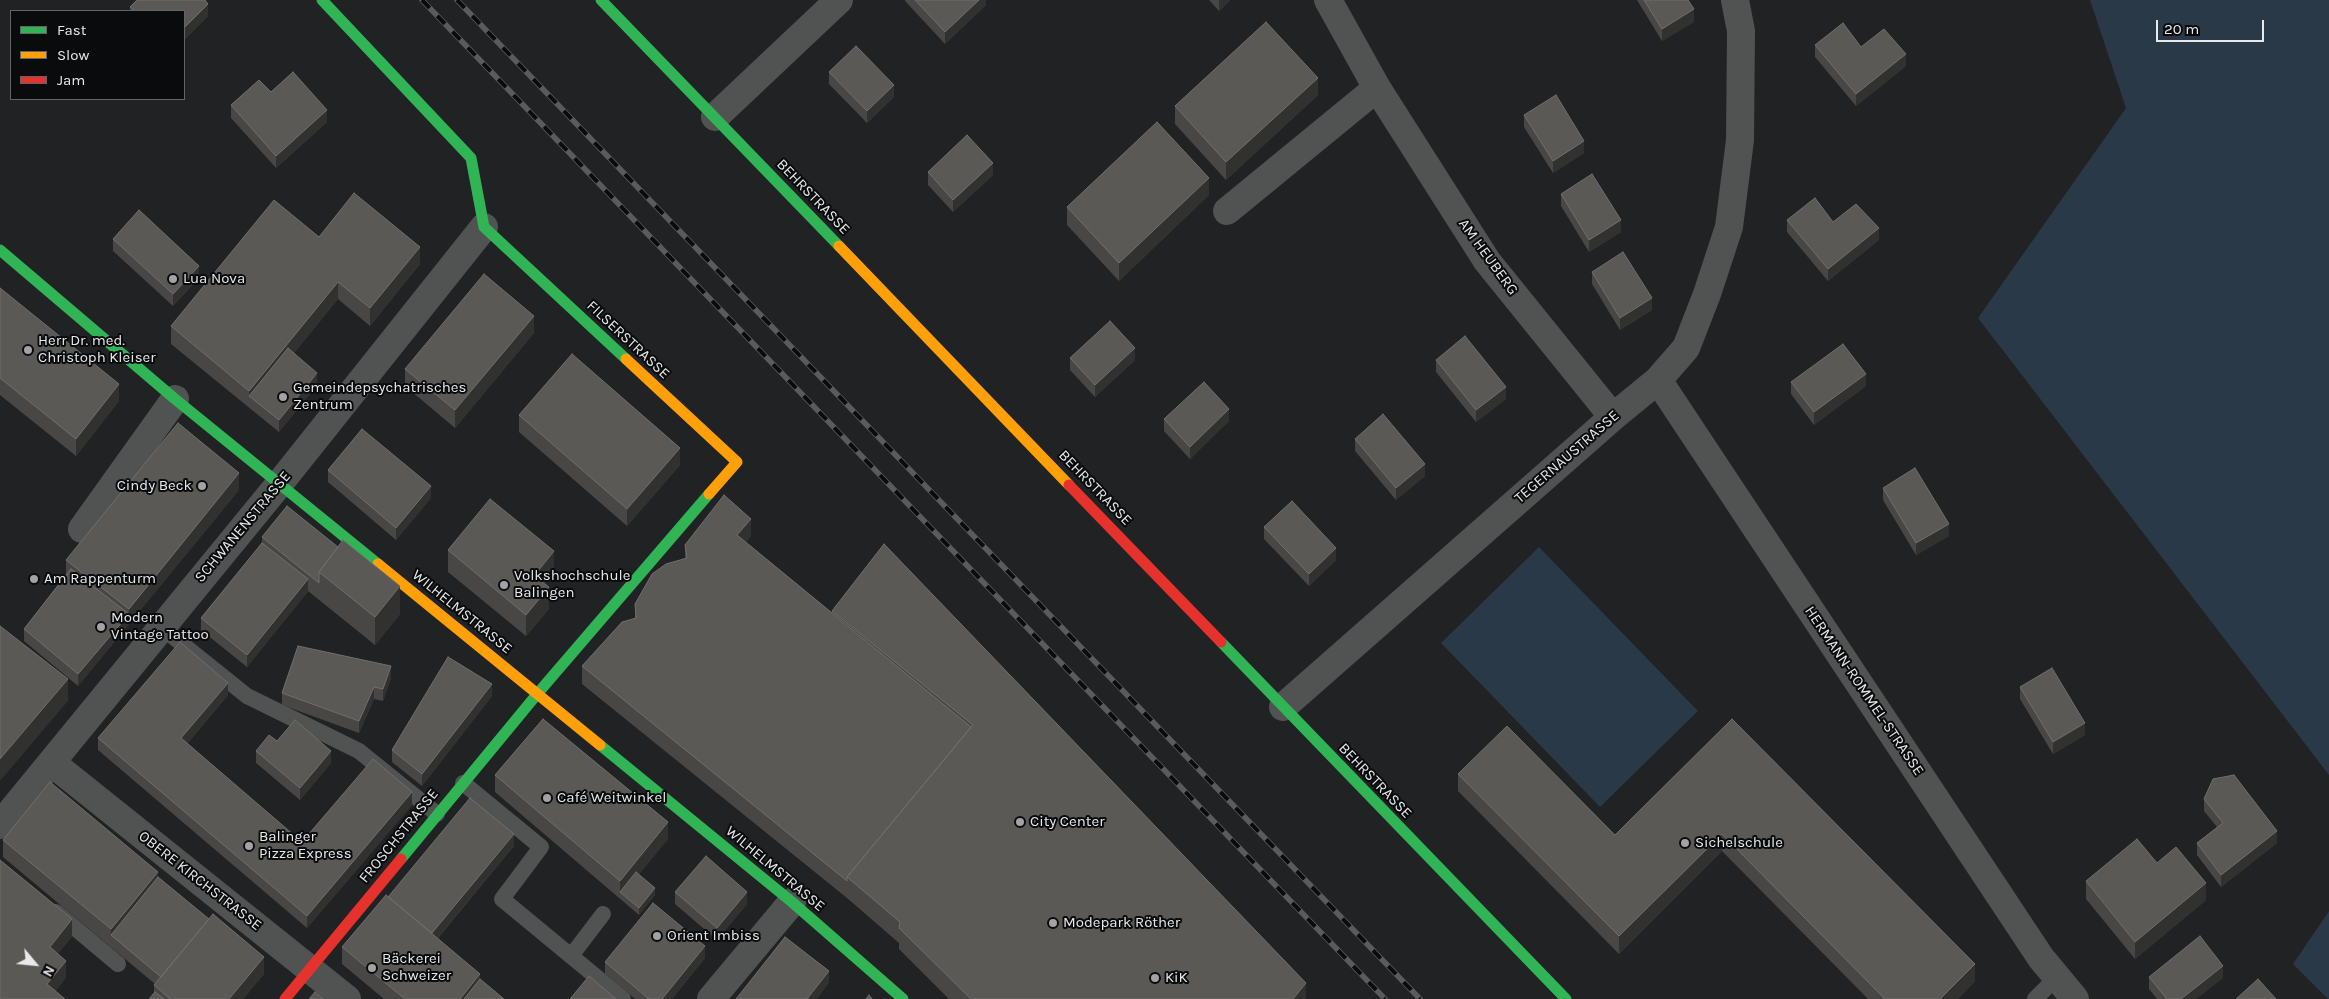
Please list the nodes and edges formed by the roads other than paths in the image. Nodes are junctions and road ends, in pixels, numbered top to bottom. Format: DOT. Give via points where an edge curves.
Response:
graph roads {
  1 [pos="322,0"];
  2 [pos="601,0"];
  3 [pos="839,0"];
  4 [pos="1328,0"];
  5 [pos="1735,0"];
  6 [pos="1377,88"];
  7 [pos="715,117"];
  8 [pos="1227,211"];
  9 [pos="484,227"];
  10 [pos="0,250"];
  11 [pos="1658,380"];
  12 [pos="175,399"];
  13 [pos="1613,417"];
  14 [pos="280,483"];
  15 [pos="82,529"];
  16 [pos="161,627"];
  17 [pos="538,693"];
  18 [pos="1283,708"];
  19 [pos="52,764"];
  20 [pos="463,783"];
  21 [pos="437,814"];
  22 [pos="0,826"];
  23 [pos="792,902"];
  24 [pos="44,903"];
  25 [pos="603,914"];
  26 [pos="572,956"];
  27 [pos="118,964"];
  28 [pos="311,968"];
  29 [pos="2056,978"];
  30 [pos="285,999"];
  31 [pos="347,999"];
  32 [pos="623,999"];
  33 [pos="711,999"];
  34 [pos="903,999"];
  35 [pos="1566,999"];
  36 [pos="2035,999"];
  37 [pos="2075,999"];
  1 -- 9 [label="street" via="471,158"];
  2 -- 7 [label="street, BEHRSTRASSE"];
  3 -- 7 [label="street"];
  4 -- 6 [label="street, AM HEUBERG"];
  5 -- 11 [label="street, TEGERNAUSTRASSE" via="1741,31 1740,140 1729,227 1686,348"];
  6 -- 8 [label="street"];
  6 -- 13 [label="street, AM HEUBERG" via="1487,261"];
  7 -- 18 [label="street, BEHRSTRASSE" via="1127,542"];
  9 -- 14 [label="street, SCHWANENSTRASSE"];
  9 -- 17 [label="street, FILSERSTRASSE" via="738,462"];
  10 -- 12 [label="street, WILHELMSTRASSE"];
  11 -- 13 [label="street, TEGERNAUSTRASSE"];
  11 -- 29 [label="street, HERMANN-ROMMEL-STRASSE"];
  12 -- 14 [label="street, WILHELMSTRASSE"];
  12 -- 15 [label="street"];
  13 -- 18 [label="street, TEGERNAUSTRASSE"];
  14 -- 16 [label="street, SCHWANENSTRASSE"];
  14 -- 17 [label="street, WILHELMSTRASSE"];
  16 -- 19 [label="street, SCHWANENSTRASSE"];
  16 -- 21 [label="lane" via="247,696 359,751"];
  17 -- 20 [label="street, FROSCHSTRASSE"];
  17 -- 23 [label="street, WILHELMSTRASSE"];
  18 -- 35 [label="street, BEHRSTRASSE"];
  19 -- 22 [label="street, SCHWANENSTRASSE"];
  19 -- 28 [label="street, OBERE KIRCHSTRASSE"];
  20 -- 21 [label="street, FROSCHSTRASSE"];
  20 -- 26 [label="lane" via="541,847 502,899"];
  21 -- 28 [label="street, FROSCHSTRASSE"];
  23 -- 33 [label="street"];
  23 -- 34 [label="street, WILHELMSTRASSE"];
  24 -- 27 [label="lane"];
  25 -- 26 [label="lane"];
  26 -- 32 [label="lane"];
  28 -- 30 [label="street, FROSCHSTRASSE"];
  28 -- 31 [label="street, OBERE KIRCHSTRASSE"];
  29 -- 36 [label="lane"];
  29 -- 37 [label="street, HERMANN-ROMMEL-STRASSE"];
}
